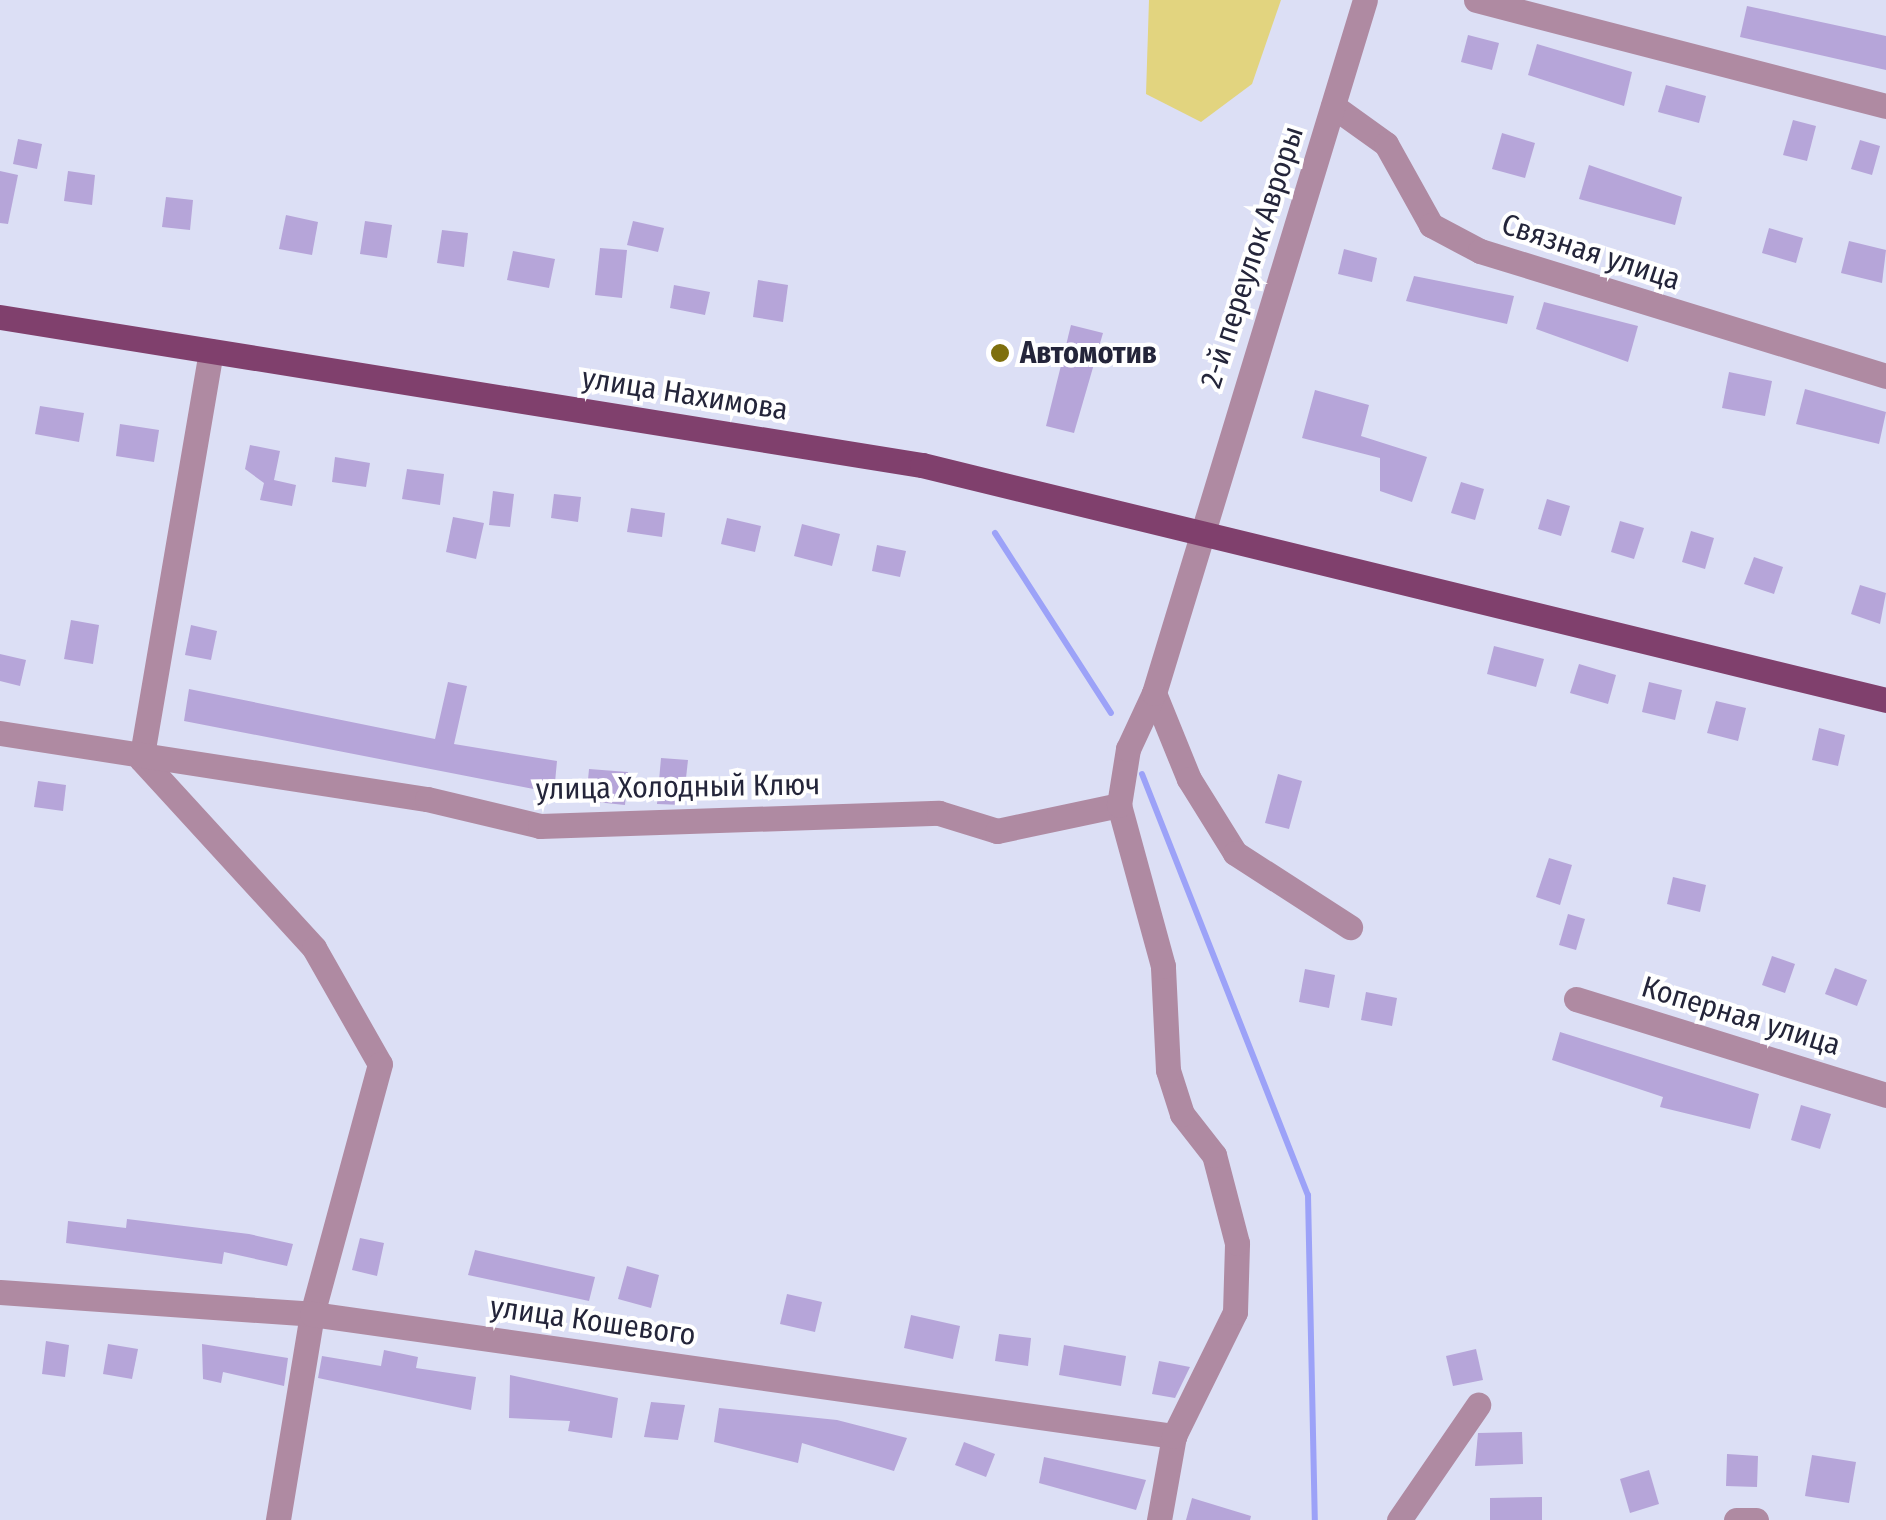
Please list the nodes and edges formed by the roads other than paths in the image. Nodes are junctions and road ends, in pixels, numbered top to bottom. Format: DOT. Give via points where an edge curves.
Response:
graph roads {
  1 [pos="1364,0"];
  2 [pos="1476,0"];
  3 [pos="1333,106"];
  4 [pos="1886,106"];
  5 [pos="0,318"];
  6 [pos="211,351"];
  7 [pos="1886,376"];
  8 [pos="1199,532"];
  9 [pos="1154,693"];
  10 [pos="1886,700"];
  11 [pos="0,732"];
  12 [pos="141,759"];
  13 [pos="1119,805"];
  14 [pos="1350,927"];
  15 [pos="1576,999"];
  16 [pos="1886,1095"];
  17 [pos="0,1292"];
  18 [pos="312,1314"];
  19 [pos="1478,1405"];
  20 [pos="1174,1436"];
  21 [pos="278,1520"];
  22 [pos="1159,1520"];
  23 [pos="1398,1520"];
  24 [pos="1736,1520"];
  25 [pos="1756,1520"];
  1 -- 3 [label="street, 2-й переулок Авроры"];
  2 -- 4 [label="street"];
  3 -- 7 [label="street, Связная улица" via="1386,144 1431,225 1480,251"];
  3 -- 8 [label="street, 2-й переулок Авроры"];
  5 -- 6 [label="main road, улица Нахимова"];
  6 -- 8 [label="main road, улица Нахимова" via="872,456"];
  6 -- 12 [label="street"];
  8 -- 9 [label="street, 2-й переулок Авроры"];
  8 -- 10 [label="main road, улица Нахимова"];
  9 -- 13 [label="street, 2-й переулок Авроры" via="1128,749"];
  9 -- 14 [label="street" via="1189,779 1236,853"];
  11 -- 12 [label="street, улица Холодный Ключ"];
  12 -- 13 [label="street, улица Холодный Ключ" via="426,799 540,826 939,814 997,832"];
  12 -- 18 [label="street" via="314,948 380,1064"];
  13 -- 20 [label="street" via="1163,966 1168,1070 1182,1114 1214,1155 1237,1244 1235,1312"];
  15 -- 16 [label="street, Коперная улица"];
  17 -- 18 [label="street, улица Кошевого"];
  18 -- 20 [label="street, улица Кошевого"];
  18 -- 21 [label="street"];
  19 -- 23 [label="street"];
  20 -- 22 [label="street"];
  24 -- 25 [label="street"];
}
